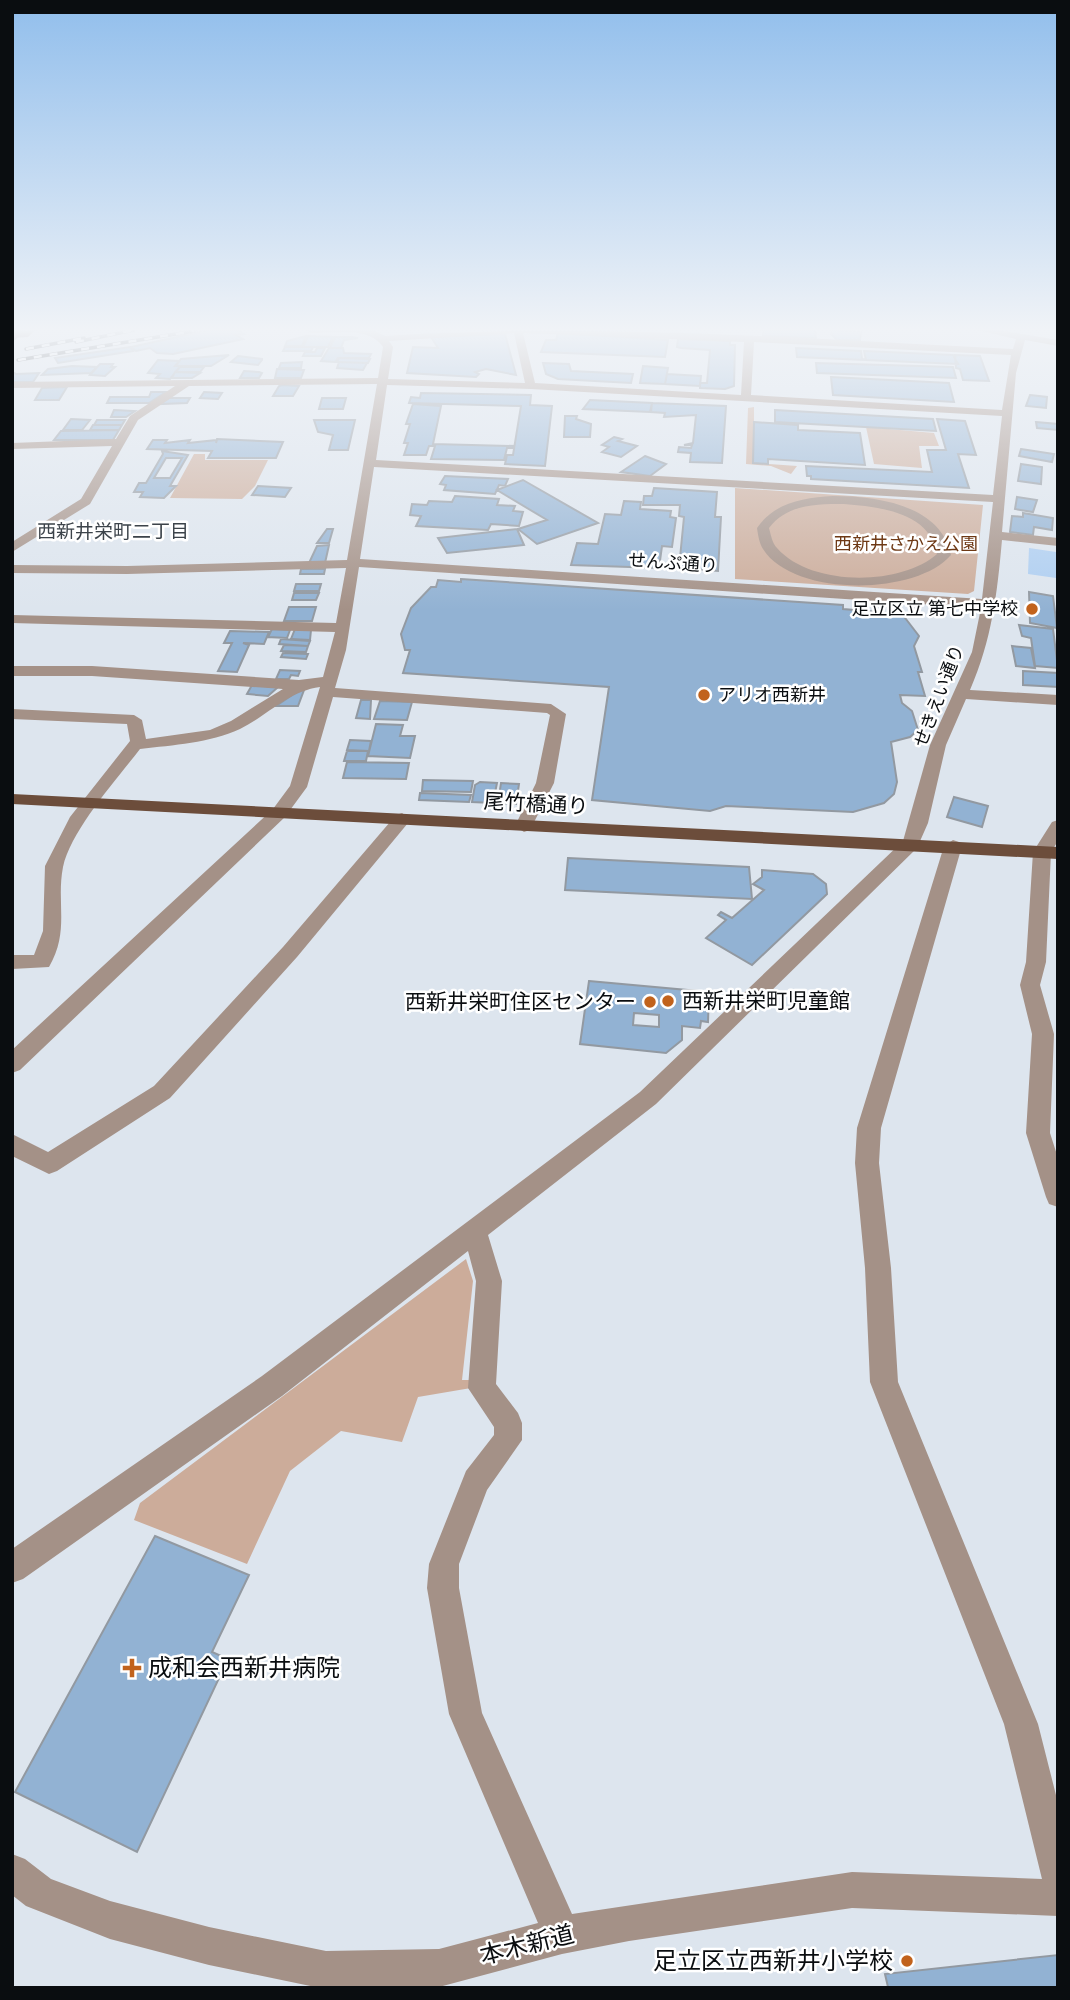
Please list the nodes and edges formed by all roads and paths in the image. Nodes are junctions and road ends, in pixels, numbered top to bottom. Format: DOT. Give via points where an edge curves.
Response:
graph roads {
  1 [pos="131,423"];
  2 [pos="375,423"];
  3 [pos="1005,423"];
  4 [pos="119,442"];
  5 [pos="12,446"];
  6 [pos="369,463"];
  7 [pos="997,499"];
  8 [pos="12,532"];
  9 [pos="39,532"];
  10 [pos="995,535"];
  11 [pos="763,536"];
  12 [pos="1058,542"];
  13 [pos="12,548"];
  14 [pos="354,564"];
  15 [pos="12,569"];
  16 [pos="989,604"];
  17 [pos="12,619"];
  18 [pos="344,628"];
  19 [pos="12,671"];
  20 [pos="299,685"];
  21 [pos="331,687"];
  22 [pos="961,694"];
  23 [pos="1058,700"];
  24 [pos="12,714"];
  25 [pos="136,745"];
  26 [pos="12,799"];
  27 [pos="90,804"];
  28 [pos="279,813"];
  29 [pos="402,820"];
  30 [pos="524,826"];
  31 [pos="1058,826"];
  32 [pos="911,844"];
  33 [pos="953,846"];
  34 [pos="1050,853"];
  35 [pos="12,962"];
  36 [pos="12,1064"];
  37 [pos="12,1144"];
  38 [pos="1058,1197"];
  39 [pos="474,1230"];
  40 [pos="12,1568"];
  41 [pos="12,1872"];
  42 [pos="1058,1875"];
  43 [pos="1058,1898"];
  44 [pos="562,1935"];
  45 [pos="326,1979"];
  1 -- 4 [label="street"];
  2 -- 6 [label="street"];
  3 -- 7 [label="street, せきえい通り"];
  4 -- 5 [label="street"];
  4 -- 9 [label="street" via="86,501"];
  6 -- 7 [label="street"];
  6 -- 14 [label="street"];
  7 -- 10 [label="street, せきえい通り"];
  8 -- 9 [label="street"];
  9 -- 13 [label="street"];
  10 -- 12 [label="street"];
  10 -- 16 [label="street, せきえい通り"];
  11 -- 11 [label="street" via="789,564 850,581 913,577 928,571 944,555 940,535 921,520 861,502 827,500 785,509 767,521"];
  14 -- 15 [label="street, せんぷ通り"];
  14 -- 16 [label="street, せんぷ通り"];
  14 -- 18 [label="street"];
  16 -- 22 [label="street, せきえい通り" via="979,652"];
  17 -- 18 [label="street"];
  18 -- 21 [label="street"];
  19 -- 20 [label="street" via="92,671"];
  20 -- 21 [label="street"];
  20 -- 25 [label="street" via="214,734"];
  21 -- 28 [label="street" via="298,787"];
  21 -- 30 [label="street" via="551,709 558,714 545,783"];
  22 -- 23 [label="street"];
  22 -- 32 [label="street, せきえい通り" via="938,745"];
  24 -- 25 [label="street" via="134,720"];
  25 -- 27 [label="street"];
  26 -- 27 [label="main road, 尾竹橋通り"];
  27 -- 28 [label="main road, 尾竹橋通り"];
  27 -- 35 [label="street" via="76,821 54,866 54,930 41,962"];
  28 -- 29 [label="main road, 尾竹橋通り"];
  28 -- 36 [label="street"];
  29 -- 30 [label="main road, 尾竹橋通り"];
  29 -- 37 [label="street" via="290,952 162,1091 49,1164"];
  30 -- 32 [label="main road, 尾竹橋通り"];
  31 -- 34 [label="street"];
  32 -- 33 [label="main road, 尾竹橋通り"];
  32 -- 39 [label="street" via="648,1098"];
  33 -- 34 [label="main road, 尾竹橋通り"];
  33 -- 42 [label="street" via="869,1128 867,1163 884,1382 1021,1724"];
  34 -- 38 [label="street" via="1030,985 1043,1034 1038,1133"];
  39 -- 40 [label="street" via="272,1386"];
  39 -- 44 [label="street" via="489,1281 482,1388 508,1423 508,1440 475,1481 444,1564 443,1588 466,1714"];
  41 -- 45 [label="street, 本木新道" via="39,1893 110,1920"];
  43 -- 44 [label="street, 本木新道" via="852,1890"];
  44 -- 45 [label="street, 本木新道" via="439,1968"];
}
